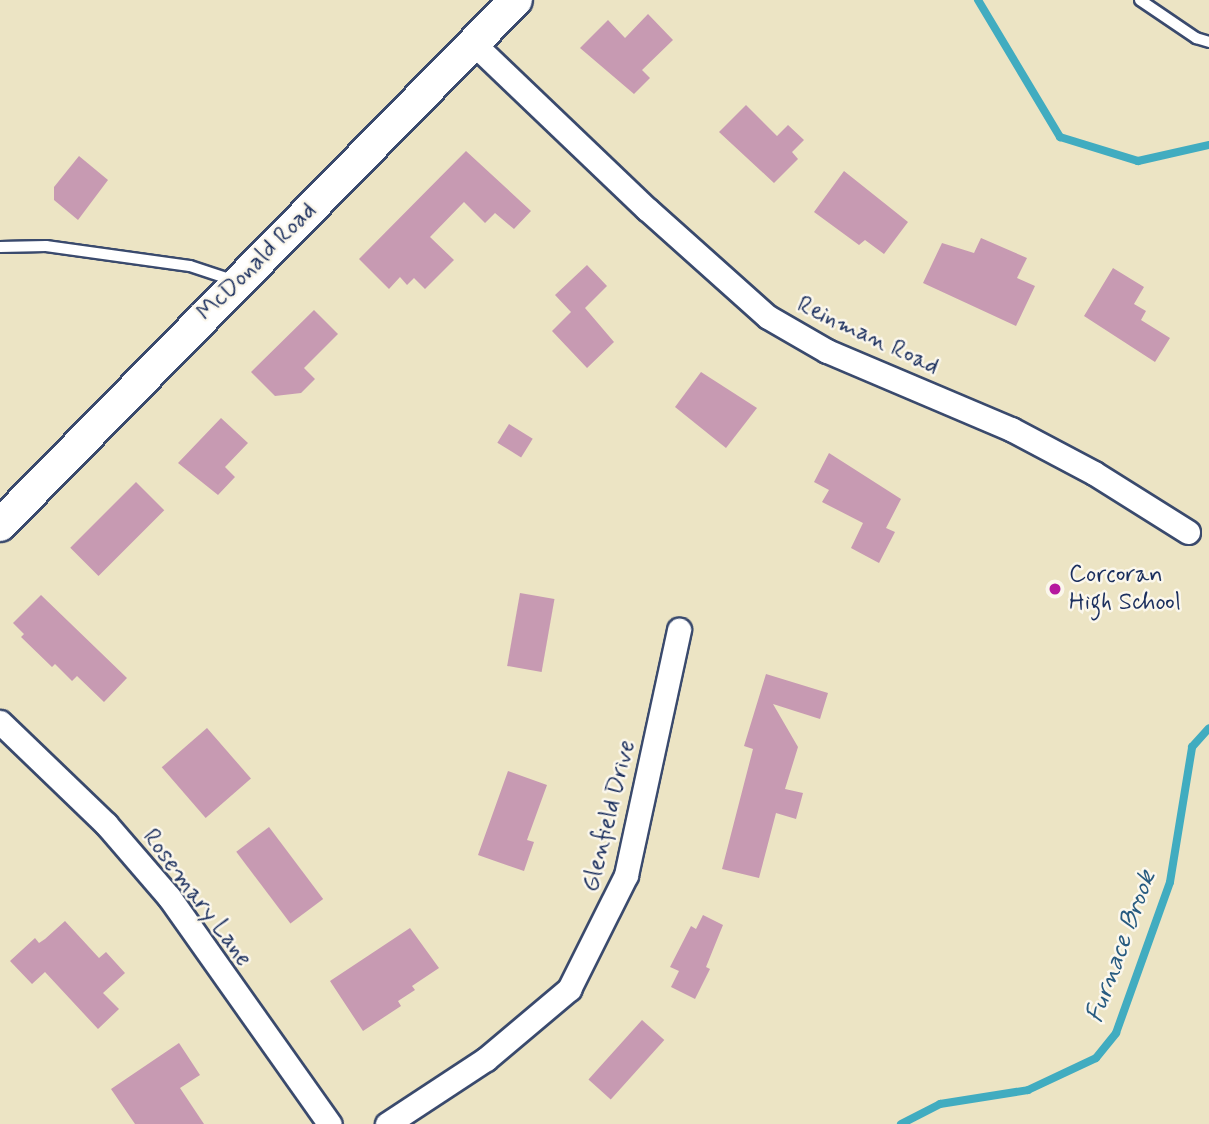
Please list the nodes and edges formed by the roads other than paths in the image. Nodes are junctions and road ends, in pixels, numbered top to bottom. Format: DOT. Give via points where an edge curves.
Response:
graph roads {
  1 [pos="516,0"];
  2 [pos="1140,0"];
  3 [pos="1209,42"];
  4 [pos="473,43"];
  5 [pos="0,247"];
  6 [pos="237,282"];
  7 [pos="0,525"];
  8 [pos="1188,533"];
  9 [pos="679,631"];
  10 [pos="0,722"];
  11 [pos="330,1124"];
  12 [pos="387,1124"];
  1 -- 4 [label="street, McDonald Road"];
  2 -- 3 [label="lane"];
  4 -- 6 [label="street, McDonald Road"];
  4 -- 8 [label="street, Reinman Road" via="768,317 827,351 1011,429 1094,473"];
  5 -- 6 [label="lane" via="46,246 190,266"];
  6 -- 7 [label="street, McDonald Road"];
  9 -- 12 [label="street, Glenfield Drive" via="626,875 569,989 486,1059"];
  10 -- 11 [label="street, Rosemary Lane" via="106,824 169,897"];
}
